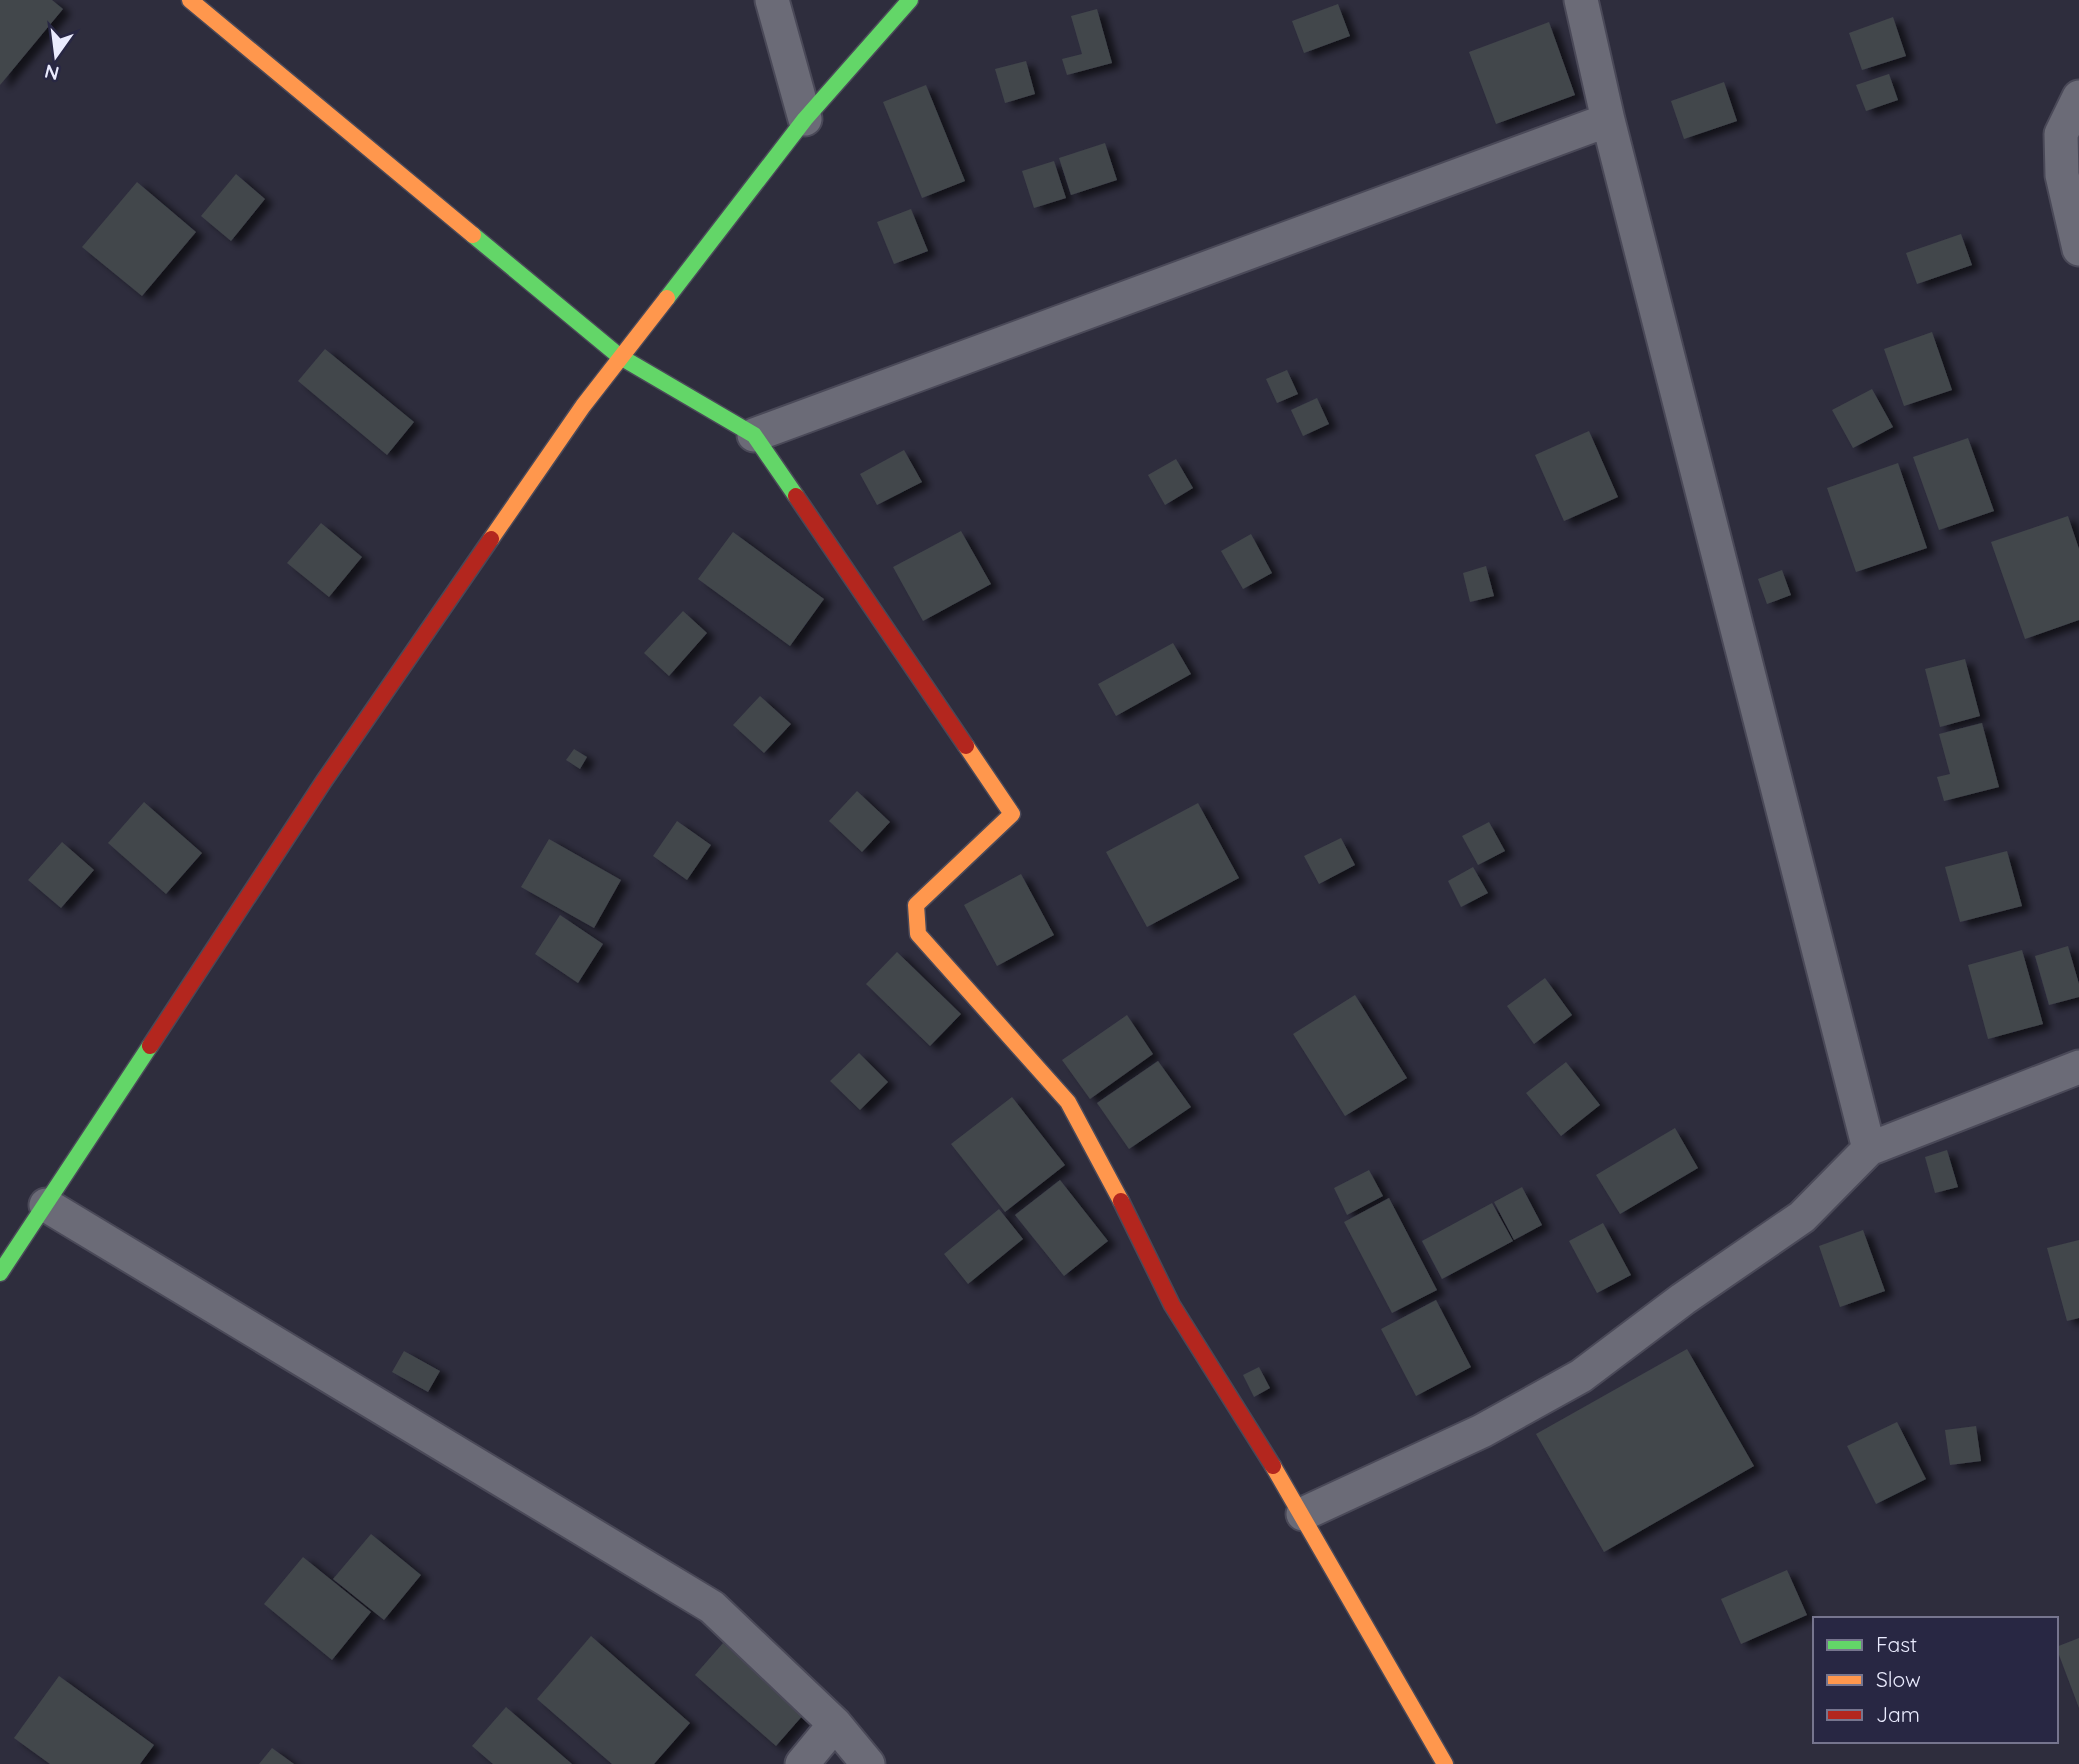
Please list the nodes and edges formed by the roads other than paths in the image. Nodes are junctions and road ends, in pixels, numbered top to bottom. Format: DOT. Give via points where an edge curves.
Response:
graph roads {
  1 [pos="190,0"];
  2 [pos="772,0"];
  3 [pos="910,0"];
  4 [pos="1581,0"];
  5 [pos="2079,97"];
  6 [pos="805,119"];
  7 [pos="1608,120"];
  8 [pos="2079,249"];
  9 [pos="620,356"];
  10 [pos="754,435"];
  11 [pos="2079,1067"];
  12 [pos="1869,1149"];
  13 [pos="46,1205"];
  14 [pos="0,1273"];
  15 [pos="1303,1514"];
  16 [pos="835,1724"];
  17 [pos="802,1764"];
  18 [pos="868,1764"];
  19 [pos="1445,1764"];
  1 -- 9 [label="street"];
  2 -- 6 [label="street"];
  3 -- 6 [label="street"];
  4 -- 7 [label="street"];
  5 -- 8 [label="street" via="2060,134 2062,175"];
  6 -- 9 [label="street"];
  7 -- 10 [label="street"];
  7 -- 12 [label="street"];
  9 -- 10 [label="street"];
  9 -- 13 [label="street" via="324,780"];
  10 -- 15 [label="street" via="1012,814 916,905 918,934 1069,1102 1172,1305"];
  11 -- 12 [label="street"];
  12 -- 15 [label="street" via="1802,1217 1581,1376 1482,1431"];
  13 -- 14 [label="street"];
  13 -- 16 [label="street" via="712,1607"];
  15 -- 19 [label="street"];
  16 -- 17 [label="street"];
  16 -- 18 [label="street"];
}
